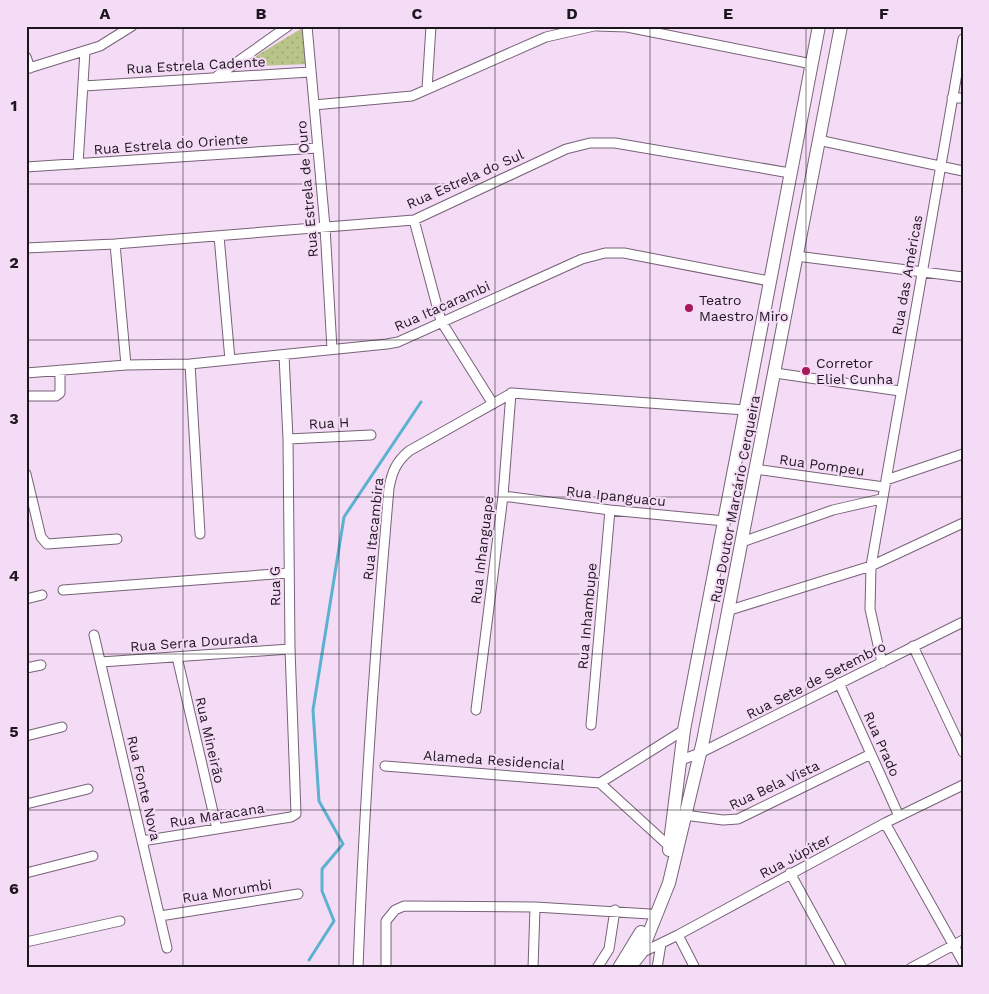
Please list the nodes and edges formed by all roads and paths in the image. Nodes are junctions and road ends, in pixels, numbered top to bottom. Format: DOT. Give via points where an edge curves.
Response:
graph roads {
  1 [pos="132,26"];
  2 [pos="288,26"];
  3 [pos="307,26"];
  4 [pos="431,26"];
  5 [pos="596,26"];
  6 [pos="819,26"];
  7 [pos="841,26"];
  8 [pos="963,39"];
  9 [pos="85,51"];
  10 [pos="26,57"];
  11 [pos="812,64"];
  12 [pos="28,69"];
  13 [pos="310,72"];
  14 [pos="216,77"];
  15 [pos="84,86"];
  16 [pos="427,89"];
  17 [pos="952,98"];
  18 [pos="963,98"];
  19 [pos="314,105"];
  20 [pos="818,140"];
  21 [pos="317,148"];
  22 [pos="78,164"];
  23 [pos="940,166"];
  24 [pos="26,167"];
  25 [pos="963,171"];
  26 [pos="790,173"];
  27 [pos="414,220"];
  28 [pos="325,227"];
  29 [pos="219,236"];
  30 [pos="115,244"];
  31 [pos="26,248"];
  32 [pos="796,256"];
  33 [pos="922,271"];
  34 [pos="963,277"];
  35 [pos="769,281"];
  36 [pos="442,321"];
  37 [pos="332,349"];
  38 [pos="284,355"];
  39 [pos="755,355"];
  40 [pos="777,359"];
  41 [pos="230,360"];
  42 [pos="190,364"];
  43 [pos="126,365"];
  44 [pos="60,370"];
  45 [pos="26,373"];
  46 [pos="775,373"];
  47 [pos="750,384"];
  48 [pos="771,390"];
  49 [pos="900,391"];
  50 [pos="511,393"];
  51 [pos="26,396"];
  52 [pos="493,404"];
  53 [pos="745,410"];
  54 [pos="371,435"];
  55 [pos="288,439"];
  56 [pos="963,454"];
  57 [pos="755,469"];
  58 [pos="26,474"];
  59 [pos="885,483"];
  60 [pos="503,496"];
  61 [pos="881,499"];
  62 [pos="610,510"];
  63 [pos="725,521"];
  64 [pos="963,524"];
  65 [pos="200,534"];
  66 [pos="117,539"];
  67 [pos="742,542"];
  68 [pos="871,566"];
  69 [pos="288,573"];
  70 [pos="63,590"];
  71 [pos="42,595"];
  72 [pos="26,598"];
  73 [pos="730,610"];
  74 [pos="963,622"];
  75 [pos="94,635"];
  76 [pos="913,646"];
  77 [pos="290,649"];
  78 [pos="177,657"];
  79 [pos="101,662"];
  80 [pos="882,662"];
  81 [pos="41,665"];
  82 [pos="26,668"];
  83 [pos="839,683"];
  84 [pos="476,710"];
  85 [pos="591,725"];
  86 [pos="62,727"];
  87 [pos="684,730"];
  88 [pos="26,736"];
  89 [pos="963,752"];
  90 [pos="700,753"];
  91 [pos="871,754"];
  92 [pos="681,760"];
  93 [pos="385,766"];
  94 [pos="600,782"];
  95 [pos="963,785"];
  96 [pos="88,789"];
  97 [pos="26,804"];
  98 [pos="295,815"];
  99 [pos="684,815"];
  100 [pos="899,816"];
  101 [pos="885,823"];
  102 [pos="217,829"];
  103 [pos="142,841"];
  104 [pos="670,847"];
  105 [pos="94,856"];
  106 [pos="26,873"];
  107 [pos="790,874"];
  108 [pos="298,894"];
  109 [pos="535,907"];
  110 [pos="615,910"];
  111 [pos="650,914"];
  112 [pos="160,916"];
  113 [pos="120,921"];
  114 [pos="678,935"];
  115 [pos="963,940"];
  116 [pos="26,942"];
  117 [pos="661,944"];
  118 [pos="954,945"];
  119 [pos="167,948"];
  120 [pos="641,953"];
  121 [pos="963,962"];
  122 [pos="358,968"];
  123 [pos="386,968"];
  124 [pos="533,968"];
  125 [pos="597,968"];
  126 [pos="619,968"];
  127 [pos="629,968"];
  128 [pos="657,968"];
  129 [pos="696,968"];
  130 [pos="842,968"];
  131 [pos="911,968"];
  1 -- 9 [label="street" via="100,46"];
  2 -- 14 [label="street"];
  3 -- 13 [label="street, Rua Estrela de Ouro"];
  4 -- 16 [label="street"];
  5 -- 11 [label="street" via="627,27"];
  5 -- 16 [label="street" via="546,37"];
  6 -- 11 [label="street, Rua Doutor Marcário Cerqueira"];
  7 -- 20 [label="street, Rua Doutor Marcário Cerqueira"];
  8 -- 17 [label="street, Rua das Américas"];
  9 -- 12 [label="street"];
  9 -- 15 [label="street"];
  10 -- 12 [label="street"];
  11 -- 26 [label="street, Rua Doutor Marcário Cerqueira"];
  13 -- 14 [label="street, Rua Estrela Cadente"];
  13 -- 19 [label="street, Rua Estrela de Ouro"];
  14 -- 15 [label="street, Rua Estrela Cadente"];
  15 -- 22 [label="street"];
  16 -- 19 [label="street" via="406,97"];
  17 -- 18 [label="street"];
  17 -- 23 [label="street, Rua das Américas"];
  19 -- 21 [label="street, Rua Estrela de Ouro"];
  20 -- 23 [label="street"];
  20 -- 32 [label="street, Rua Doutor Marcário Cerqueira"];
  21 -- 22 [label="street, Rua Estrela do Oriente"];
  21 -- 28 [label="street, Rua Estrela de Ouro"];
  22 -- 24 [label="street, Rua Estrela do Oriente"];
  23 -- 25 [label="street"];
  23 -- 33 [label="street, Rua das Américas"];
  26 -- 27 [label="street, Rua Estrela do Sul" via="615,143 590,143 566,149"];
  26 -- 35 [label="street, Rua Doutor Marcário Cerqueira"];
  27 -- 28 [label="street, Rua Estrela do Sul"];
  27 -- 36 [label="street"];
  28 -- 29 [label="street, Rua Estrela do Sul"];
  28 -- 37 [label="street, Rua Estrela de Ouro"];
  29 -- 30 [label="street, Rua Estrela do Sul"];
  29 -- 41 [label="street"];
  30 -- 31 [label="street, Rua Estrela do Sul"];
  30 -- 43 [label="street"];
  32 -- 33 [label="street"];
  32 -- 40 [label="street, Rua Doutor Marcário Cerqueira"];
  33 -- 34 [label="street"];
  33 -- 49 [label="street, Rua das Américas"];
  35 -- 36 [label="street, Rua Itacarambi" via="624,253 605,253 582,259"];
  35 -- 39 [label="street, Rua Doutor Marcário Cerqueira"];
  36 -- 37 [label="street, Rua Itacarambi" via="398,342"];
  36 -- 52 [label="street"];
  37 -- 38 [label="street, Rua Itacarambi"];
  38 -- 41 [label="street, Rua Itacarambi"];
  38 -- 55 [label="street, Rua G"];
  39 -- 40 [label="street" via="764,364"];
  39 -- 47 [label="street, Rua Doutor Marcário Cerqueira"];
  40 -- 46 [label="street, Rua Doutor Marcário Cerqueira"];
  41 -- 42 [label="street, Rua Itacarambi"];
  42 -- 43 [label="street, Rua Itacarambi"];
  42 -- 65 [label="street"];
  43 -- 44 [label="street, Rua Itacarambi"];
  44 -- 45 [label="street, Rua Itacarambi"];
  44 -- 51 [label="street" via="60,394"];
  46 -- 48 [label="street, Rua Doutor Marcário Cerqueira"];
  46 -- 49 [label="street"];
  47 -- 48 [label="street" via="761,384"];
  47 -- 53 [label="street, Rua Doutor Marcário Cerqueira"];
  48 -- 57 [label="street, Rua Doutor Marcário Cerqueira"];
  49 -- 59 [label="street, Rua das Américas"];
  50 -- 52 [label="street, Rua Itacambira"];
  50 -- 53 [label="street"];
  50 -- 60 [label="street, Rua Inhanguape"];
  52 -- 122 [label="street, Rua Itacambira" via="409,451 393,470 371,705"];
  53 -- 63 [label="street, Rua Doutor Marcário Cerqueira"];
  54 -- 55 [label="street, Rua H"];
  55 -- 69 [label="street, Rua G"];
  56 -- 59 [label="street"];
  57 -- 59 [label="street, Rua Pompeu"];
  57 -- 67 [label="street, Rua Doutor Marcário Cerqueira"];
  58 -- 66 [label="street" via="41,537 47,544"];
  59 -- 61 [label="street, Rua das Américas"];
  60 -- 62 [label="street, Rua Ipanguacu"];
  60 -- 84 [label="street, Rua Inhanguape"];
  61 -- 67 [label="street" via="833,510"];
  61 -- 68 [label="street, Rua das Américas"];
  62 -- 63 [label="street, Rua Ipanguacu"];
  62 -- 85 [label="street, Rua Inhambupe"];
  63 -- 87 [label="street, Rua Doutor Marcário Cerqueira"];
  64 -- 68 [label="street"];
  67 -- 73 [label="street, Rua Doutor Marcário Cerqueira"];
  68 -- 73 [label="street"];
  68 -- 80 [label="street, Rua das Américas" via="870,609"];
  69 -- 70 [label="street"];
  69 -- 77 [label="street, Rua G"];
  71 -- 72 [label="street"];
  73 -- 90 [label="street, Rua Doutor Marcário Cerqueira"];
  74 -- 76 [label="street, Rua Sete de Setembro"];
  75 -- 79 [label="street, Rua Fonte Nova"];
  76 -- 80 [label="street, Rua Sete de Setembro"];
  76 -- 89 [label="street"];
  77 -- 78 [label="street, Rua Serra Dourada"];
  77 -- 98 [label="street, Rua G"];
  78 -- 79 [label="street, Rua Serra Dourada"];
  78 -- 102 [label="street, Rua Mineirão"];
  79 -- 103 [label="street, Rua Fonte Nova"];
  80 -- 83 [label="street, Rua Sete de Setembro"];
  81 -- 82 [label="street"];
  83 -- 90 [label="street, Rua Sete de Setembro"];
  83 -- 91 [label="street, Rua Prado"];
  86 -- 88 [label="street"];
  87 -- 92 [label="street, Rua Doutor Marcário Cerqueira"];
  87 -- 94 [label="street"];
  90 -- 92 [label="street, Rua Sete de Setembro"];
  90 -- 99 [label="street, Rua Doutor Marcário Cerqueira"];
  91 -- 99 [label="street, Rua Bela Vista" via="738,819"];
  91 -- 100 [label="street, Rua Prado"];
  92 -- 104 [label="street, Rua Doutor Marcário Cerqueira"];
  93 -- 94 [label="street, Alameda Residencial"];
  94 -- 104 [label="street"];
  95 -- 100 [label="street, Rua Júpiter"];
  96 -- 97 [label="street"];
  98 -- 102 [label="street, Rua Maracana"];
  99 -- 120 [label="street, Rua Doutor Marcário Cerqueira" via="668,883"];
  100 -- 101 [label="street, Rua Júpiter"];
  101 -- 107 [label="street, Rua Júpiter"];
  101 -- 118 [label="street"];
  102 -- 103 [label="street, Rua Maracana"];
  103 -- 112 [label="street, Rua Fonte Nova"];
  104 -- 111 [label="street, Rua Doutor Marcário Cerqueira"];
  105 -- 106 [label="street"];
  107 -- 114 [label="street, Rua Júpiter"];
  107 -- 130 [label="street"];
  108 -- 112 [label="street, Rua Morumbi"];
  109 -- 110 [label="street"];
  109 -- 123 [label="street" via="404,906 395,910 386,921"];
  109 -- 124 [label="street"];
  110 -- 111 [label="street"];
  110 -- 125 [label="street" via="609,949"];
  111 -- 126 [label="street, Rua Doutor Marcário Cerqueira" via="633,949"];
  112 -- 119 [label="street, Rua Fonte Nova"];
  113 -- 116 [label="street"];
  114 -- 117 [label="street, Rua Júpiter"];
  114 -- 129 [label="street"];
  115 -- 118 [label="street"];
  117 -- 120 [label="street, Rua Júpiter"];
  117 -- 128 [label="street"];
  118 -- 121 [label="street"];
  118 -- 131 [label="street"];
  120 -- 127 [label="street, Rua Doutor Marcário Cerqueira"];
}
